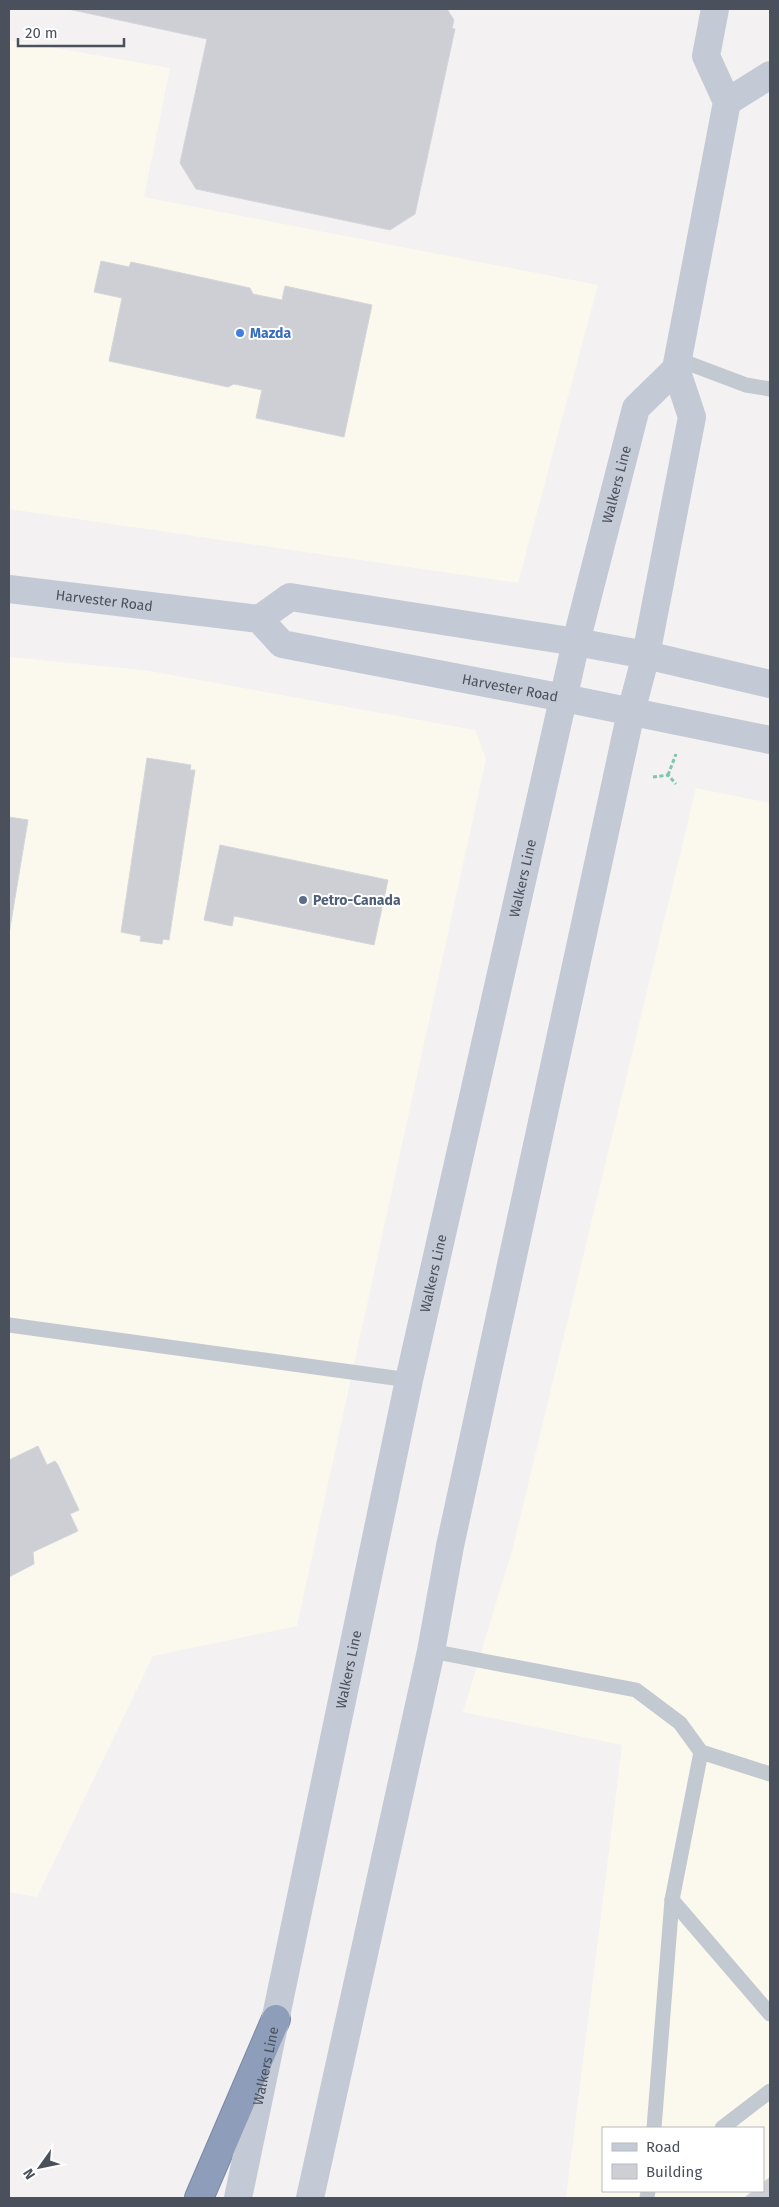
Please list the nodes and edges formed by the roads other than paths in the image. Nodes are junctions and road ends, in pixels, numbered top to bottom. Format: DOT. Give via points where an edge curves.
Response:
graph roads {
  1 [pos="715,9"];
  2 [pos="770,75"];
  3 [pos="727,102"];
  4 [pos="676,364"];
  5 [pos="770,389"];
  6 [pos="9,589"];
  7 [pos="259,618"];
  8 [pos="576,642"];
  9 [pos="646,655"];
  10 [pos="770,684"];
  11 [pos="564,698"];
  12 [pos="630,712"];
  13 [pos="770,740"];
  14 [pos="9,1325"];
  15 [pos="409,1380"];
  16 [pos="431,1651"];
  17 [pos="701,1752"];
  18 [pos="770,1774"];
  19 [pos="672,1900"];
  20 [pos="770,2014"];
  21 [pos="276,2019"];
  22 [pos="770,2091"];
  23 [pos="654,2127"];
  24 [pos="723,2127"];
  25 [pos="200,2198"];
  26 [pos="238,2198"];
  27 [pos="310,2198"];
  1 -- 3 [label="main road" via="706,56"];
  2 -- 3 [label="main road"];
  3 -- 4 [label="main road"];
  4 -- 5 [label="lane"];
  4 -- 8 [label="main road, Walkers Line" via="636,408"];
  4 -- 9 [label="main road" via="692,417"];
  6 -- 7 [label="main road, Harvester Road"];
  7 -- 8 [label="main road" via="290,597"];
  7 -- 11 [label="main road, Harvester Road" via="282,644"];
  8 -- 9 [label="main road"];
  8 -- 11 [label="main road, Walkers Line"];
  9 -- 10 [label="main road"];
  9 -- 12 [label="main road"];
  11 -- 12 [label="main road, Harvester Road"];
  11 -- 15 [label="main road, Walkers Line"];
  12 -- 13 [label="main road, Harvester Road"];
  12 -- 16 [label="main road" via="450,1546"];
  14 -- 15 [label="lane"];
  15 -- 21 [label="main road, Walkers Line"];
  16 -- 17 [label="lane" via="636,1690 680,1723"];
  16 -- 27 [label="main road"];
  17 -- 18 [label="lane"];
  17 -- 19 [label="lane"];
  19 -- 20 [label="lane"];
  19 -- 23 [label="lane"];
  21 -- 25 [label="highway"];
  21 -- 26 [label="main road, Walkers Line"];
  22 -- 24 [label="lane"];
}
